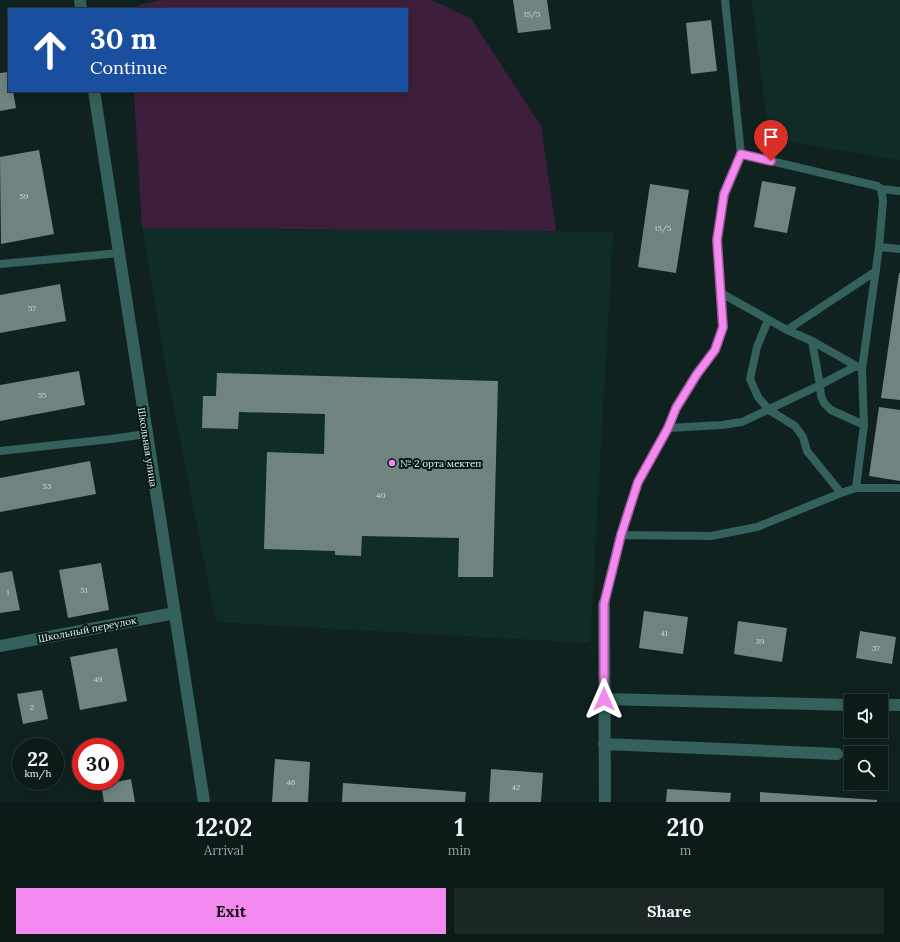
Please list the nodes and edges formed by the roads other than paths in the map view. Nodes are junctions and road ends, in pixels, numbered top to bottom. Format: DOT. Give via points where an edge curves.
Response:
graph roads {
  1 [pos="725,0"];
  2 [pos="94,92"];
  3 [pos="741,154"];
  4 [pos="881,189"];
  5 [pos="900,191"];
  6 [pos="879,247"];
  7 [pos="900,249"];
  8 [pos="120,253"];
  9 [pos="0,264"];
  10 [pos="876,271"];
  11 [pos="721,293"];
  12 [pos="768,320"];
  13 [pos="787,330"];
  14 [pos="812,341"];
  15 [pos="859,367"];
  16 [pos="820,386"];
  17 [pos="769,410"];
  18 [pos="864,425"];
  19 [pos="668,428"];
  20 [pos="146,434"];
  21 [pos="0,451"];
  22 [pos="856,488"];
  23 [pos="900,488"];
  24 [pos="841,493"];
  25 [pos="621,535"];
  26 [pos="604,604"];
  27 [pos="175,613"];
  28 [pos="0,646"];
  29 [pos="604,699"];
  30 [pos="844,705"];
  31 [pos="888,705"];
  32 [pos="900,705"];
  33 [pos="604,744"];
  34 [pos="837,754"];
  35 [pos="204,802"];
  36 [pos="605,802"];
  1 -- 3 [label="lane"];
  2 -- 8 [label="street, Школьная улица"];
  3 -- 4 [label="lane"];
  3 -- 11 [label="lane" via="724,194 717,240"];
  4 -- 5 [label="lane"];
  4 -- 6 [label="lane" via="883,201"];
  6 -- 7 [label="lane"];
  6 -- 10 [label="lane"];
  8 -- 9 [label="lane"];
  8 -- 20 [label="street, Школьная улица"];
  10 -- 13 [label="lane"];
  10 -- 15 [label="lane"];
  11 -- 12 [label="lane"];
  11 -- 19 [label="lane" via="723,327 715,350 676,408"];
  12 -- 13 [label="lane"];
  12 -- 17 [label="lane" via="757,347 750,379 758,397"];
  13 -- 14 [label="lane"];
  14 -- 15 [label="lane"];
  14 -- 16 [label="lane"];
  15 -- 16 [label="lane"];
  15 -- 18 [label="lane"];
  16 -- 17 [label="lane"];
  16 -- 18 [label="lane" via="824,403 831,410"];
  17 -- 19 [label="lane" via="742,422"];
  17 -- 24 [label="lane" via="795,426 803,437 807,451"];
  18 -- 22 [label="lane"];
  19 -- 25 [label="lane" via="638,482"];
  20 -- 21 [label="lane"];
  20 -- 27 [label="street, Школьная улица"];
  22 -- 23 [label="lane"];
  22 -- 24 [label="lane"];
  24 -- 25 [label="lane" via="758,527 711,536"];
  25 -- 26 [label="lane"];
  26 -- 29 [label="street"];
  27 -- 28 [label="street, Школьный переулок"];
  27 -- 35 [label="street, Школьная улица"];
  29 -- 30 [label="street"];
  29 -- 33 [label="street"];
  31 -- 32 [label="street"];
  33 -- 34 [label="street"];
  33 -- 36 [label="street"];
}
